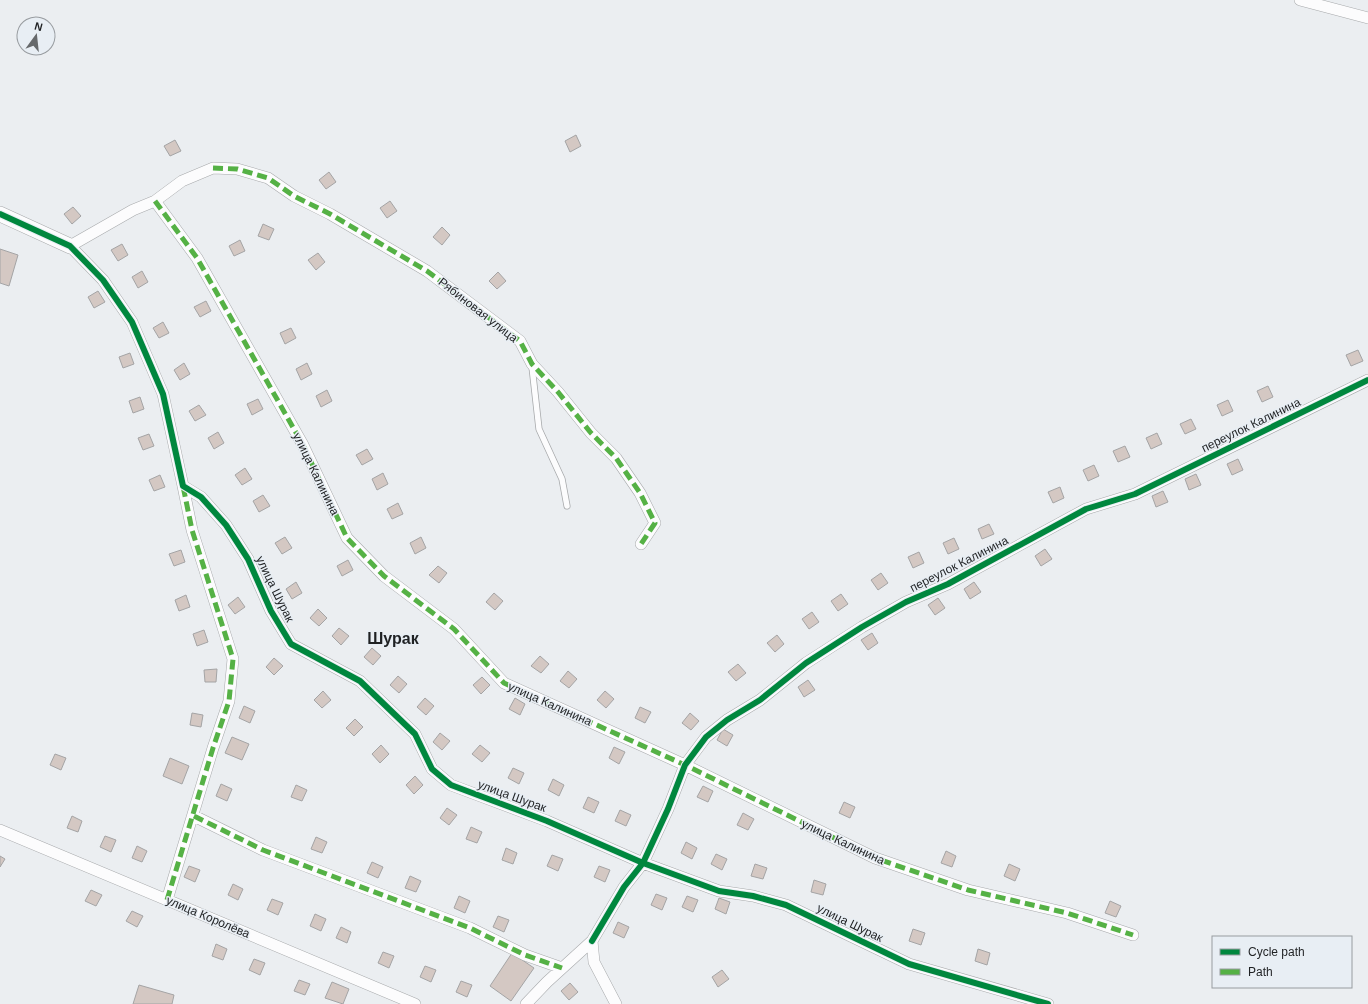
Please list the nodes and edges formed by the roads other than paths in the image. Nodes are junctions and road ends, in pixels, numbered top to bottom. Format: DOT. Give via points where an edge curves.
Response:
graph roads {
  1 [pos="1300,0"];
  2 [pos="1368,18"];
  3 [pos="155,200"];
  4 [pos="0,214"];
  5 [pos="70,246"];
  6 [pos="532,364"];
  7 [pos="1368,380"];
  8 [pos="183,486"];
  9 [pos="567,506"];
  10 [pos="641,544"];
  11 [pos="685,765"];
  12 [pos="194,816"];
  13 [pos="0,830"];
  14 [pos="643,863"];
  15 [pos="167,900"];
  16 [pos="1133,935"];
  17 [pos="592,942"];
  18 [pos="562,968"];
  19 [pos="415,1004"];
  20 [pos="526,1004"];
  21 [pos="616,1004"];
  22 [pos="1048,1004"];
  1 -- 2 [label="street"];
  3 -- 5 [label="street"];
  3 -- 6 [label="street, Рябиновая улица" via="182,181 213,168 237,169 268,178 294,196 330,214 427,271 520,341"];
  3 -- 11 [label="street, улица Калинина" via="198,258 303,445 347,538 384,576 454,629 504,683"];
  4 -- 5 [label="street"];
  5 -- 8 [label="street" via="103,280 132,322 163,394"];
  6 -- 9 [label="lane" via="539,429 562,479"];
  6 -- 10 [label="street, Рябиновая улица" via="616,458 640,493 655,523"];
  7 -- 11 [label="street, переулок Калинина" via="1135,494 1086,509 948,584 906,602 806,663 760,700 727,720 706,737"];
  8 -- 12 [label="street" via="192,530 233,659 229,701"];
  8 -- 14 [label="street, улица Шурак" via="201,497 226,525 248,559 271,611 291,644 360,681 414,734 432,769 451,785 547,821"];
  11 -- 14 [label="street, переулок Калинина"];
  11 -- 16 [label="street, улица Калинина" via="875,858 968,890 1067,913"];
  12 -- 15 [label="street"];
  12 -- 18 [label="street" via="263,850 470,928 525,955"];
  13 -- 15 [label="street, улица Королёва"];
  14 -- 17 [label="street" via="624,887"];
  14 -- 22 [label="street, улица Шурак" via="719,891 753,896 786,906 909,964"];
  15 -- 19 [label="street, улица Королёва"];
  17 -- 18 [label="street"];
  17 -- 21 [label="street" via="594,962"];
  18 -- 20 [label="street"];
}
